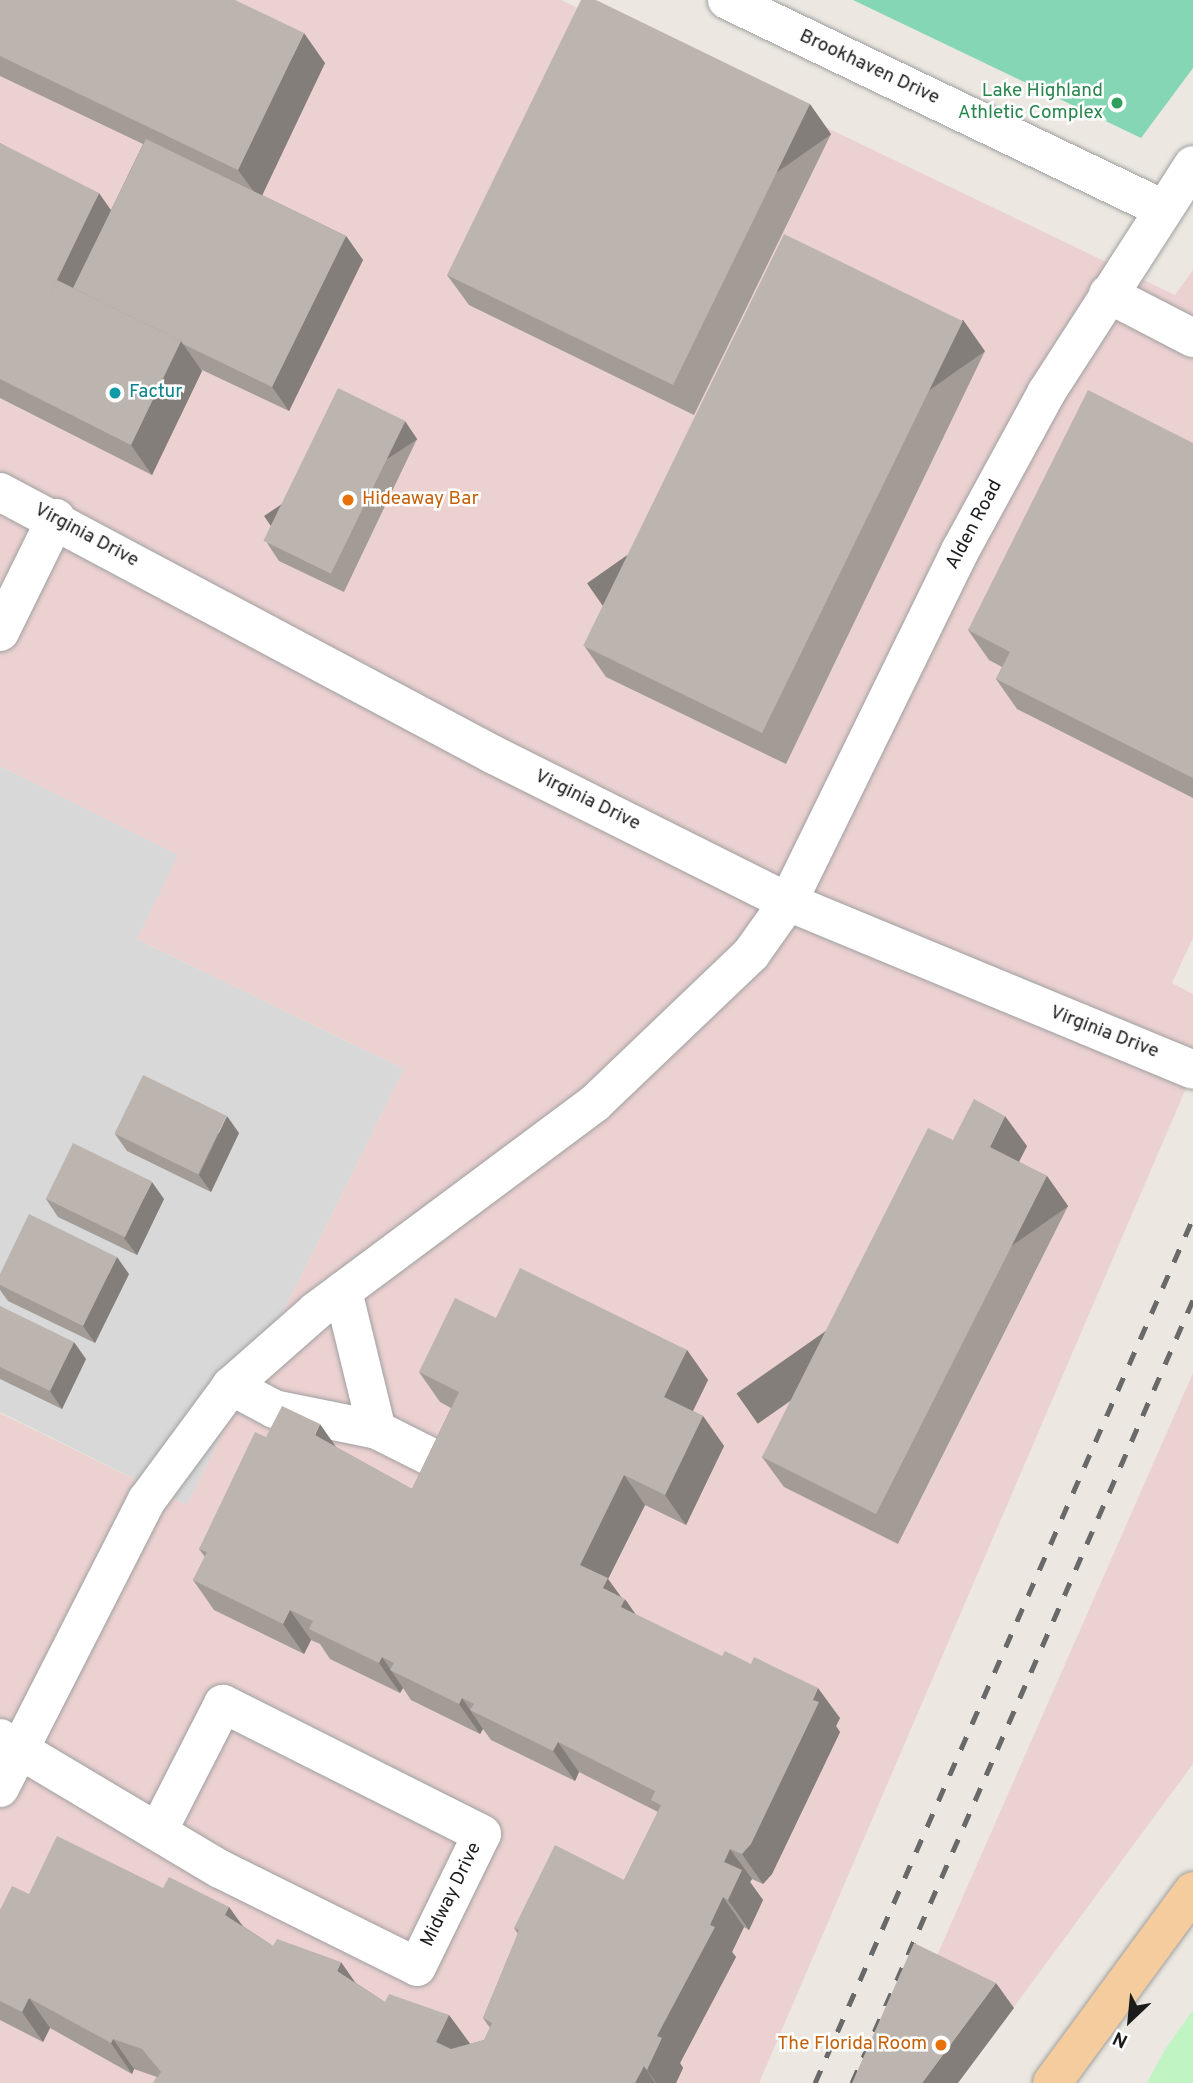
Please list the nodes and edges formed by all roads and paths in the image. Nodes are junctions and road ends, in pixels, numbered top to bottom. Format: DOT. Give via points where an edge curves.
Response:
graph roads {
  1 [pos="727,0"];
  2 [pos="1193,165"];
  3 [pos="1162,208"];
  4 [pos="1108,294"];
  5 [pos="1193,338"];
  6 [pos="0,492"];
  7 [pos="56,518"];
  8 [pos="0,632"];
  9 [pos="788,902"];
  10 [pos="1193,1070"];
  11 [pos="343,1291"];
  12 [pos="231,1386"];
  13 [pos="377,1430"];
  14 [pos="441,1462"];
  15 [pos="10,1743"];
  16 [pos="0,1788"];
  17 [pos="158,1831"];
  18 [pos="1193,1891"];
  19 [pos="416,1967"];
  20 [pos="400,2001"];
  21 [pos="1052,2083"];
  1 -- 3 [label="street, Brookhaven Drive"];
  2 -- 3 [label="street, Alden Road"];
  3 -- 4 [label="street, Alden Road"];
  4 -- 5 [label="street"];
  4 -- 9 [label="street, Alden Road" via="960,551"];
  6 -- 7 [label="street, Virginia Drive"];
  7 -- 8 [label="street"];
  7 -- 9 [label="street, Virginia Drive" via="494,755"];
  9 -- 10 [label="street, Virginia Drive"];
  9 -- 11 [label="street, Alden Road" via="751,954 595,1103"];
  11 -- 12 [label="street, Alden Road"];
  11 -- 13 [label="street"];
  12 -- 13 [label="street" via="274,1409"];
  12 -- 15 [label="street, Alden Road" via="147,1500 55,1677"];
  13 -- 14 [label="street"];
  15 -- 16 [label="street, Alden Road"];
  15 -- 17 [label="street, Midway Drive"];
  17 -- 19 [label="street, Midway Drive"];
  17 -- 19 [label="street, Midway Drive" via="223,1704 482,1835"];
  18 -- 21 [label="main road"];
  19 -- 20 [label="street"];
}
